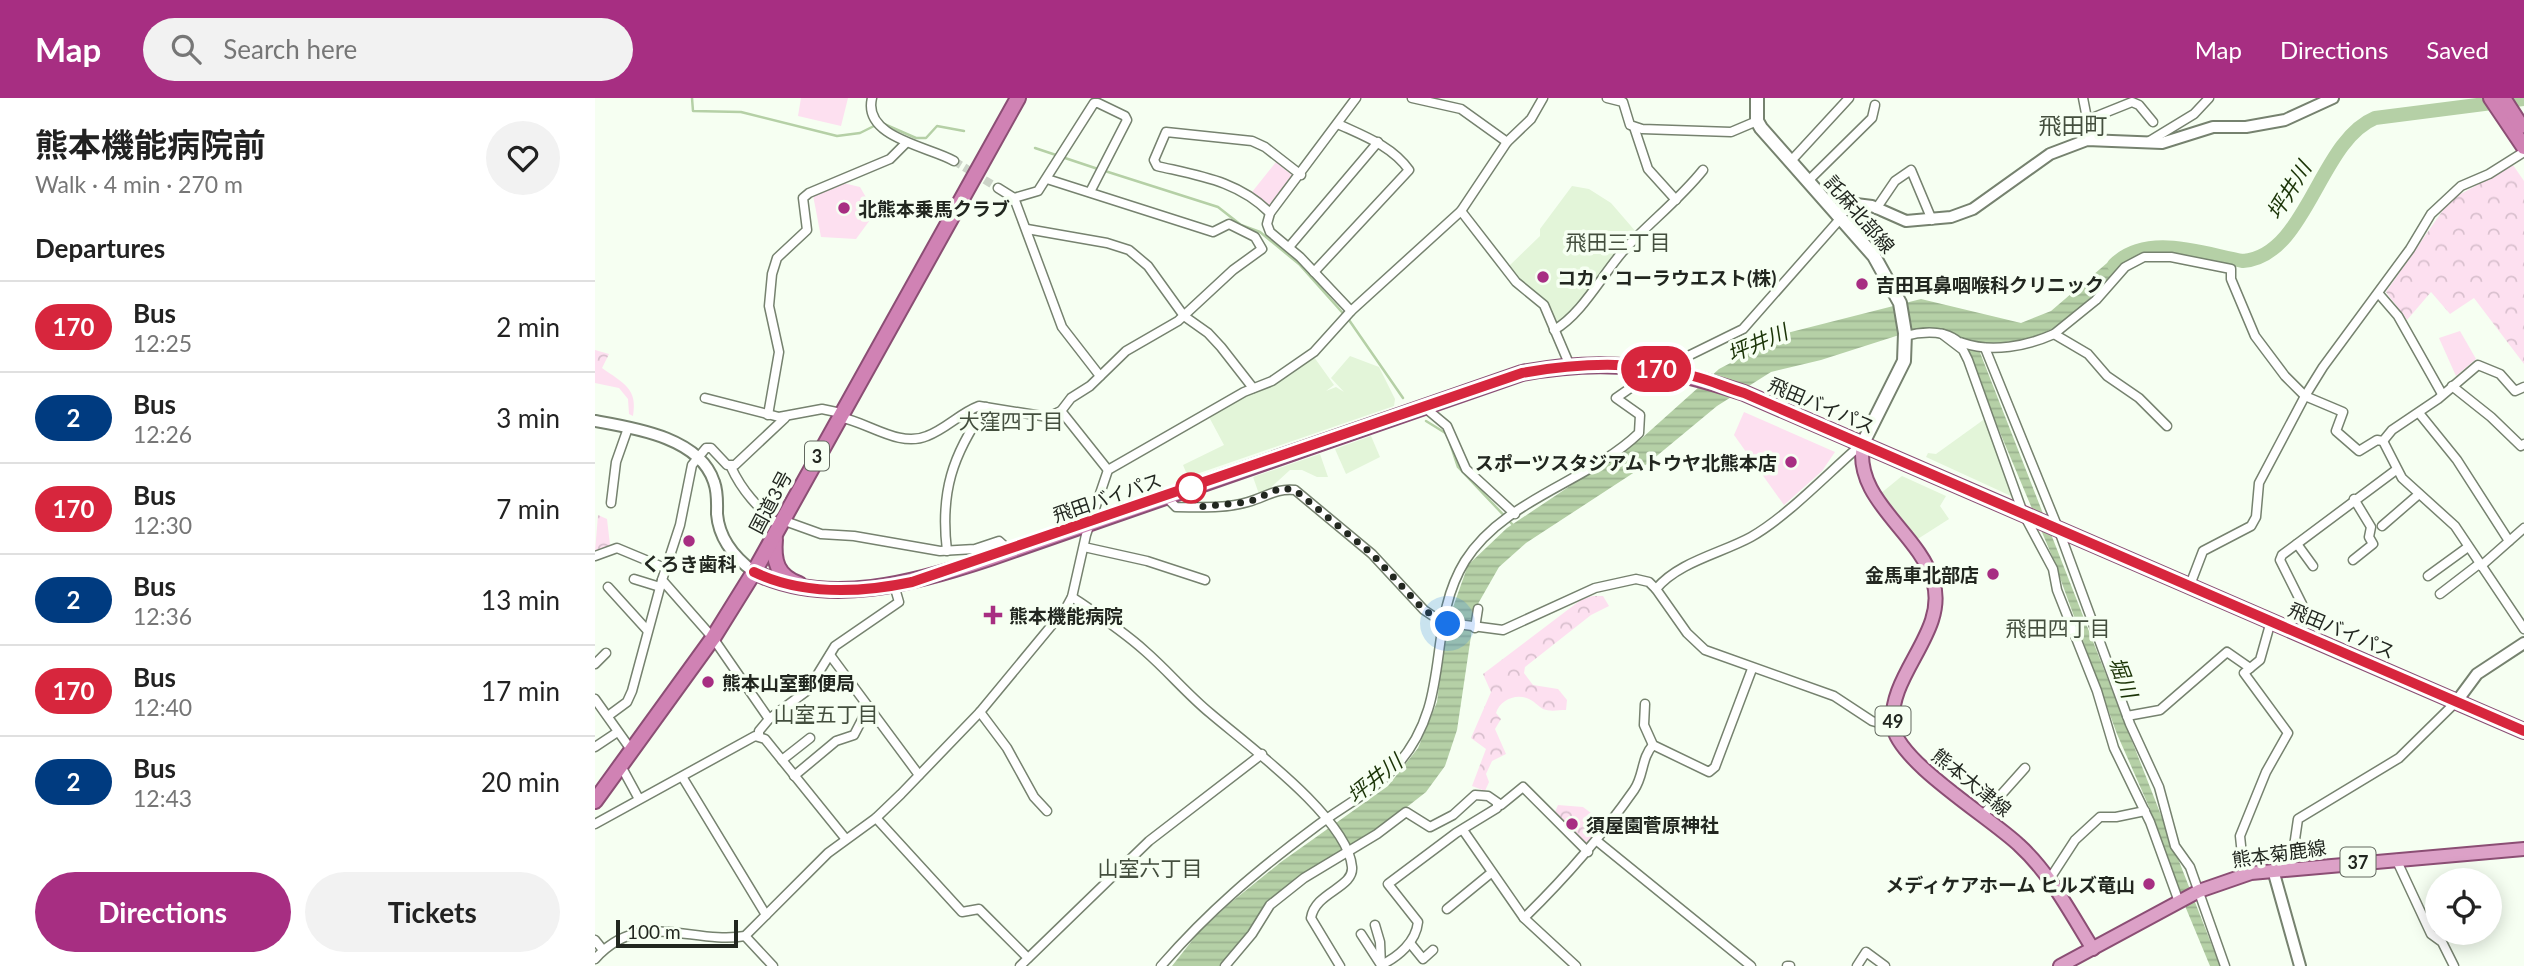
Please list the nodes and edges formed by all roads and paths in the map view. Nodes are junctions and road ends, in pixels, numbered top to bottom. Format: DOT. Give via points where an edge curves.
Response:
graph roads {
  1 [pos="872,98"];
  2 [pos="1018,98"];
  3 [pos="1356,98"];
  4 [pos="1412,98"];
  5 [pos="1543,98"];
  6 [pos="1607,98"];
  7 [pos="1757,98"];
  8 [pos="1849,98"];
  9 [pos="2083,98"];
  10 [pos="2209,98"];
  11 [pos="2333,98"];
  12 [pos="2490,98"];
  13 [pos="2503,98"];
  14 [pos="1875,105"];
  15 [pos="2087,120"];
  16 [pos="1757,121"];
  17 [pos="2153,122"];
  18 [pos="1338,124"];
  19 [pos="1634,127"];
  20 [pos="2524,130"];
  21 [pos="2091,139"];
  22 [pos="1378,142"];
  23 [pos="1507,142"];
  24 [pos="905,144"];
  25 [pos="2145,144"];
  26 [pos="2524,150"];
  27 [pos="954,161"];
  28 [pos="1790,162"];
  29 [pos="1703,170"];
  30 [pos="1301,175"];
  31 [pos="1047,179"];
  32 [pos="1807,182"];
  33 [pos="997,188"];
  34 [pos="1090,192"];
  35 [pos="1014,198"];
  36 [pos="1676,200"];
  37 [pos="1876,209"];
  38 [pos="1461,211"];
  39 [pos="1270,213"];
  40 [pos="1839,217"];
  41 [pos="1932,220"];
  42 [pos="1027,229"];
  43 [pos="1265,236"];
  44 [pos="1289,247"];
  45 [pos="1314,272"];
  46 [pos="2379,294"];
  47 [pos="1352,311"];
  48 [pos="1184,316"];
  49 [pos="1553,330"];
  50 [pos="1942,334"];
  51 [pos="2054,334"];
  52 [pos="1905,335"];
  53 [pos="1983,347"];
  54 [pos="1570,366"];
  55 [pos="1646,368"];
  56 [pos="1671,371"];
  57 [pos="1100,376"];
  58 [pos="2452,386"];
  59 [pos="2524,387"];
  60 [pos="1253,388"];
  61 [pos="2442,394"];
  62 [pos="2305,396"];
  63 [pos="705,398"];
  64 [pos="1423,406"];
  65 [pos="986,407"];
  66 [pos="1061,411"];
  67 [pos="2419,413"];
  68 [pos="768,415"];
  69 [pos="840,415"];
  70 [pos="785,418"];
  71 [pos="595,421"];
  72 [pos="2167,426"];
  73 [pos="628,428"];
  74 [pos="2383,441"];
  75 [pos="1863,443"];
  76 [pos="2524,444"];
  77 [pos="698,457"];
  78 [pos="731,467"];
  79 [pos="1108,470"];
  80 [pos="2396,470"];
  81 [pos="2419,494"];
  82 [pos="1166,497"];
  83 [pos="2354,499"];
  84 [pos="611,503"];
  85 [pos="1515,514"];
  86 [pos="2026,514"];
  87 [pos="1090,523"];
  88 [pos="779,526"];
  89 [pos="2382,526"];
  90 [pos="2055,527"];
  91 [pos="2524,528"];
  92 [pos="2509,541"];
  93 [pos="2297,544"];
  94 [pos="1084,547"];
  95 [pos="2468,547"];
  96 [pos="947,551"];
  97 [pos="1010,551"];
  98 [pos="595,556"];
  99 [pos="2353,560"];
  100 [pos="2480,565"];
  101 [pos="2313,566"];
  102 [pos="666,568"];
  103 [pos="754,572"];
  104 [pos="2428,576"];
  105 [pos="634,579"];
  106 [pos="1205,580"];
  107 [pos="661,583"];
  108 [pos="2190,585"];
  109 [pos="894,586"];
  110 [pos="608,587"];
  111 [pos="817,589"];
  112 [pos="1657,589"];
  113 [pos="2440,594"];
  114 [pos="1072,597"];
  115 [pos="1478,609"];
  116 [pos="1445,623"];
  117 [pos="2278,624"];
  118 [pos="1473,627"];
  119 [pos="2524,629"];
  120 [pos="647,631"];
  121 [pos="713,638"];
  122 [pos="2524,643"];
  123 [pos="606,653"];
  124 [pos="830,655"];
  125 [pos="595,664"];
  126 [pos="2250,668"];
  127 [pos="1752,669"];
  128 [pos="595,699"];
  129 [pos="2457,701"];
  130 [pos="1646,704"];
  131 [pos="868,708"];
  132 [pos="980,712"];
  133 [pos="608,716"];
  134 [pos="2127,716"];
  135 [pos="769,719"];
  136 [pos="1893,727"];
  137 [pos="2524,731"];
  138 [pos="616,733"];
  139 [pos="759,736"];
  140 [pos="810,738"];
  141 [pos="1653,745"];
  142 [pos="595,747"];
  143 [pos="632,751"];
  144 [pos="1262,754"];
  145 [pos="782,760"];
  146 [pos="621,766"];
  147 [pos="2025,768"];
  148 [pos="919,775"];
  149 [pos="794,776"];
  150 [pos="683,778"];
  151 [pos="639,799"];
  152 [pos="595,801"];
  153 [pos="1497,804"];
  154 [pos="1047,811"];
  155 [pos="2145,811"];
  156 [pos="1983,815"];
  157 [pos="876,818"];
  158 [pos="1327,822"];
  159 [pos="595,824"];
  160 [pos="1463,830"];
  161 [pos="845,838"];
  162 [pos="1597,841"];
  163 [pos="1345,849"];
  164 [pos="2524,849"];
  165 [pos="1588,852"];
  166 [pos="2396,859"];
  167 [pos="2291,867"];
  168 [pos="2273,870"];
  169 [pos="1491,873"];
  170 [pos="2244,874"];
  171 [pos="2049,880"];
  172 [pos="2198,892"];
  173 [pos="2180,901"];
  174 [pos="1447,909"];
  175 [pos="766,915"];
  176 [pos="1524,918"];
  177 [pos="1375,925"];
  178 [pos="1360,934"];
  179 [pos="744,936"];
  180 [pos="595,940"];
  181 [pos="1410,943"];
  182 [pos="2093,949"];
  183 [pos="603,950"];
  184 [pos="1433,950"];
  185 [pos="1028,958"];
  186 [pos="595,959"];
  187 [pos="2066,965"];
  188 [pos="773,966"];
  189 [pos="1020,966"];
  190 [pos="1161,966"];
  191 [pos="1225,966"];
  192 [pos="1340,966"];
  193 [pos="1381,966"];
  194 [pos="1576,966"];
  195 [pos="1751,966"];
  196 [pos="1857,966"];
  197 [pos="1885,966"];
  198 [pos="2225,966"];
  199 [pos="2300,966"];
  200 [pos="2454,966"];
  1 -- 24 [label="street" via="880,125"];
  2 -- 69 [label="highway, 国道3号 / 3"];
  3 -- 18 [label="street"];
  4 -- 23 [label="street" via="1461,109"];
  5 -- 23 [label="street" via="1526,126"];
  6 -- 19 [label="street" via="1623,102"];
  7 -- 16 [label="main road"];
  8 -- 28 [label="street"];
  9 -- 15 [label="street"];
  10 -- 25 [label="street" via="2194,114"];
  11 -- 25 [label="street" via="2285,120 2213,127"];
  12 -- 26 [label="highway"];
  13 -- 20 [label="highway"];
  14 -- 32 [label="street" via="1872,118"];
  15 -- 17 [label="street" via="2132,102"];
  15 -- 21 [label="street"];
  16 -- 19 [label="street" via="1731,132"];
  16 -- 28 [label="main road, 託麻北部線"];
  18 -- 22 [label="street"];
  18 -- 30 [label="street"];
  19 -- 36 [label="street" via="1648,169"];
  21 -- 25 [label="street"];
  21 -- 41 [label="street" via="2050,154 1973,209"];
  22 -- 44 [label="street"];
  22 -- 45 [label="street" via="1409,170"];
  23 -- 38 [label="street"];
  24 -- 27 [label="street" via="929,148"];
  24 -- 68 [label="street" via="890,159 803,198 807,230 777,258 772,274 769,306 779,352"];
  26 -- 46 [label="street" via="2441,202"];
  28 -- 32 [label="main road, 託麻北部線"];
  29 -- 36 [label="street"];
  30 -- 39 [label="street"];
  30 -- 39 [label="street" via="1252,142 1166,132 1154,160 1157,166 1228,183"];
  31 -- 34 [label="street"];
  31 -- 34 [label="street" via="1098,103 1127,120"];
  31 -- 35 [label="street" via="1035,194"];
  32 -- 40 [label="main road, 託麻北部線"];
  33 -- 35 [label="street"];
  34 -- 43 [label="street" via="1213,232 1229,224"];
  35 -- 42 [label="street"];
  36 -- 49 [label="street" via="1625,249 1575,314"];
  37 -- 40 [label="street" via="1856,204"];
  37 -- 41 [label="street" via="1906,220"];
  37 -- 41 [label="street" via="1895,181 1911,170"];
  38 -- 47 [label="street"];
  38 -- 49 [label="street" via="1516,282 1544,305"];
  39 -- 43 [label="street"];
  40 -- 52 [label="main road, 託麻北部線" via="1880,265 1900,303"];
  40 -- 56 [label="street" via="1742,329 1684,358"];
  42 -- 48 [label="street" via="1129,250 1148,266"];
  42 -- 57 [label="street" via="1062,327"];
  43 -- 44 [label="street"];
  43 -- 48 [label="street" via="1262,249"];
  44 -- 45 [label="street"];
  45 -- 47 [label="street"];
  46 -- 61 [label="street" via="2398,316"];
  46 -- 62 [label="street"];
  47 -- 60 [label="street" via="1298,364"];
  48 -- 57 [label="street" via="1126,351"];
  48 -- 60 [label="street" via="1208,333"];
  49 -- 54 [label="street"];
  50 -- 52 [label="street"];
  50 -- 53 [label="street"];
  50 -- 86 [label="street" via="1963,349"];
  51 -- 53 [label="street" via="2029,343"];
  51 -- 62 [label="street" via="2089,307 2125,267 2144,257 2171,257 2231,269 2255,337"];
  51 -- 72 [label="street" via="2088,354"];
  52 -- 75 [label="main road, 託麻北部線" via="1905,361"];
  53 -- 90 [label="street"];
  54 -- 55 [label="highway, 飛田バイパス"];
  54 -- 64 [label="highway, 飛田バイパス" via="1522,373"];
  55 -- 56 [label="highway, 飛田バイパス"];
  55 -- 85 [label="street" via="1639,382 1616,398 1640,415 1639,433"];
  56 -- 75 [label="highway, 飛田バイパス" via="1741,392"];
  57 -- 66 [label="street"];
  58 -- 59 [label="street" via="2480,364 2500,374 2515,391"];
  58 -- 61 [label="street"];
  58 -- 76 [label="street"];
  60 -- 79 [label="street"];
  61 -- 67 [label="street"];
  62 -- 74 [label="street" via="2343,412 2336,431 2354,450"];
  62 -- 108 [label="street" via="2259,483 2256,517 2239,533 2203,551"];
  63 -- 68 [label="street"];
  64 -- 82 [label="highway, 飛田バイパス"];
  64 -- 85 [label="street" via="1447,426 1466,469"];
  65 -- 66 [label="street" via="1048,417"];
  65 -- 69 [label="street" via="971,409 933,433 909,441"];
  65 -- 96 [label="street" via="957,453 943,516"];
  66 -- 79 [label="street"];
  67 -- 74 [label="street"];
  67 -- 92 [label="street" via="2457,460"];
  68 -- 70 [label="street"];
  69 -- 70 [label="street" via="822,410"];
  69 -- 88 [label="highway, 国道3号 / 3"];
  70 -- 78 [label="street"];
  71 -- 73 [label="street"];
  73 -- 77 [label="street" via="672,442"];
  73 -- 84 [label="street"];
  74 -- 80 [label="street"];
  75 -- 86 [label="highway, 飛田バイパス"];
  75 -- 112 [label="street" via="1763,529 1671,576"];
  75 -- 136 [label="main road, 49" via="1864,477 1925,564 1936,590 1929,625 1895,697"];
  77 -- 78 [label="street" via="711,448"];
  77 -- 102 [label="street" via="692,465"];
  77 -- 103 [label="street" via="715,484 717,517 728,545"];
  78 -- 88 [label="street" via="747,494"];
  79 -- 87 [label="street"];
  80 -- 81 [label="street"];
  80 -- 83 [label="street"];
  81 -- 89 [label="street"];
  81 -- 95 [label="street" via="2447,517"];
  82 -- 87 [label="highway, 飛田バイパス"];
  82 -- 116 [label="street" via="1175,507 1219,507 1249,502 1281,488 1295,490 1372,554 1424,610"];
  83 -- 93 [label="street"];
  83 -- 99 [label="street" via="2371,527 2373,544"];
  85 -- 116 [label="street" via="1465,561 1454,581"];
  86 -- 90 [label="highway, 飛田バイパス"];
  86 -- 155 [label="street" via="2032,534 2047,556 2114,748"];
  87 -- 94 [label="street"];
  87 -- 97 [label="highway, 飛田バイパス"];
  88 -- 96 [label="street"];
  88 -- 103 [label="highway, 国道3号 / 3"];
  88 -- 111 [label="highway" via="774,558 782,575"];
  90 -- 108 [label="highway, 飛田バイパス"];
  90 -- 134 [label="street"];
  91 -- 92 [label="street"];
  92 -- 100 [label="street"];
  93 -- 101 [label="street"];
  93 -- 117 [label="street" via="2280,560 2302,608"];
  94 -- 106 [label="street"];
  94 -- 114 [label="street"];
  95 -- 100 [label="street"];
  95 -- 104 [label="street"];
  96 -- 97 [label="street" via="999,541"];
  97 -- 109 [label="highway, 飛田バイパス"];
  98 -- 102 [label="street" via="617,548"];
  100 -- 113 [label="street"];
  100 -- 119 [label="street"];
  102 -- 107 [label="street"];
  103 -- 111 [label="highway, 飛田バイパス" via="778,583"];
  103 -- 121 [label="highway, 国道3号 / 3"];
  105 -- 107 [label="street"];
  107 -- 120 [label="street"];
  107 -- 121 [label="street"];
  108 -- 117 [label="highway, 飛田バイパス"];
  109 -- 111 [label="highway, 飛田バイパス"];
  109 -- 124 [label="street" via="899,602 845,639"];
  110 -- 120 [label="street"];
  112 -- 118 [label="street" via="1650,582 1624,580 1595,588 1503,630"];
  112 -- 127 [label="street" via="1696,644"];
  114 -- 132 [label="street"];
  114 -- 144 [label="street" via="1138,645"];
  115 -- 118 [label="street"];
  116 -- 118 [label="street"];
  116 -- 158 [label="street" via="1430,705 1413,745 1380,781"];
  117 -- 126 [label="street" via="2260,660"];
  117 -- 129 [label="highway, 飛田バイパス"];
  120 -- 133 [label="street" via="627,702"];
  121 -- 135 [label="street"];
  121 -- 143 [label="highway, 国道3号 / 3"];
  122 -- 129 [label="street" via="2477,674"];
  123 -- 125 [label="street"];
  124 -- 131 [label="street"];
  124 -- 135 [label="street" via="808,690"];
  126 -- 134 [label="street" via="2227,652 2160,710"];
  126 -- 170 [label="street" via="2244,673 2288,733 2240,836"];
  127 -- 136 [label="street" via="1834,696 1872,721"];
  127 -- 141 [label="street" via="1713,770"];
  128 -- 133 [label="street"];
  129 -- 137 [label="highway, 飛田バイパス"];
  129 -- 167 [label="street" via="2399,758 2298,818"];
  130 -- 141 [label="street" via="1644,725"];
  131 -- 148 [label="street"];
  131 -- 149 [label="street" via="854,735 836,741"];
  132 -- 148 [label="street"];
  132 -- 154 [label="street"];
  133 -- 138 [label="street"];
  134 -- 172 [label="street" via="2159,787 2175,846 2190,867"];
  135 -- 139 [label="street"];
  136 -- 156 [label="main road, 熊本大津線 / 49" via="1910,756"];
  138 -- 142 [label="street"];
  138 -- 143 [label="street"];
  139 -- 145 [label="street"];
  139 -- 150 [label="street"];
  140 -- 145 [label="street"];
  141 -- 162 [label="street" via="1636,788"];
  143 -- 146 [label="highway, 国道3号 / 3"];
  144 -- 158 [label="street"];
  144 -- 185 [label="street" via="1149,841"];
  145 -- 149 [label="street"];
  146 -- 151 [label="street"];
  146 -- 152 [label="highway, 国道3号 / 3"];
  147 -- 156 [label="street"];
  148 -- 157 [label="street"];
  149 -- 161 [label="street"];
  150 -- 151 [label="street"];
  150 -- 175 [label="street"];
  151 -- 159 [label="street"];
  153 -- 160 [label="street"];
  153 -- 163 [label="street" via="1487,796 1475,795 1453,815 1430,827 1406,812"];
  153 -- 165 [label="street" via="1523,787"];
  155 -- 171 [label="street" via="2100,817 2075,840"];
  155 -- 173 [label="street"];
  156 -- 171 [label="main road, 熊本大津線 / 49" via="2019,844"];
  157 -- 161 [label="street"];
  157 -- 185 [label="street" via="962,912 979,909"];
  158 -- 163 [label="street"];
  158 -- 190 [label="street" via="1256,871 1209,912"];
  160 -- 169 [label="street"];
  160 -- 181 [label="street" via="1388,884 1418,922"];
  161 -- 175 [label="street"];
  162 -- 165 [label="street"];
  162 -- 195 [label="street"];
  163 -- 191 [label="street" via="1270,905"];
  163 -- 192 [label="street" via="1352,869 1348,880 1316,903 1311,918"];
  164 -- 166 [label="main road, 熊本菊鹿線 / 37"];
  165 -- 176 [label="street"];
  166 -- 167 [label="main road, 熊本菊鹿線 / 37"];
  166 -- 200 [label="street" via="2431,934 2442,942"];
  167 -- 168 [label="main road, 熊本菊鹿線 / 37"];
  168 -- 170 [label="main road, 熊本菊鹿線 / 37"];
  168 -- 199 [label="street"];
  169 -- 174 [label="street"];
  169 -- 176 [label="street"];
  170 -- 172 [label="main road, 熊本菊鹿線 / 37"];
  171 -- 182 [label="main road, 熊本大津線 / 49"];
  172 -- 173 [label="main road, 熊本菊鹿線 / 37"];
  172 -- 198 [label="street"];
  173 -- 182 [label="main road, 熊本菊鹿線 / 37"];
  175 -- 179 [label="street"];
  176 -- 194 [label="street"];
  177 -- 193 [label="street"];
  178 -- 193 [label="street"];
  179 -- 183 [label="street" via="651,930"];
  179 -- 188 [label="street"];
  180 -- 183 [label="street"];
  181 -- 184 [label="street" via="1423,959"];
  181 -- 193 [label="street"];
  182 -- 187 [label="main road, 熊本菊鹿線 / 37"];
  183 -- 186 [label="street"];
  185 -- 189 [label="street"];
  196 -- 197 [label="street" via="1866,951"];
}
